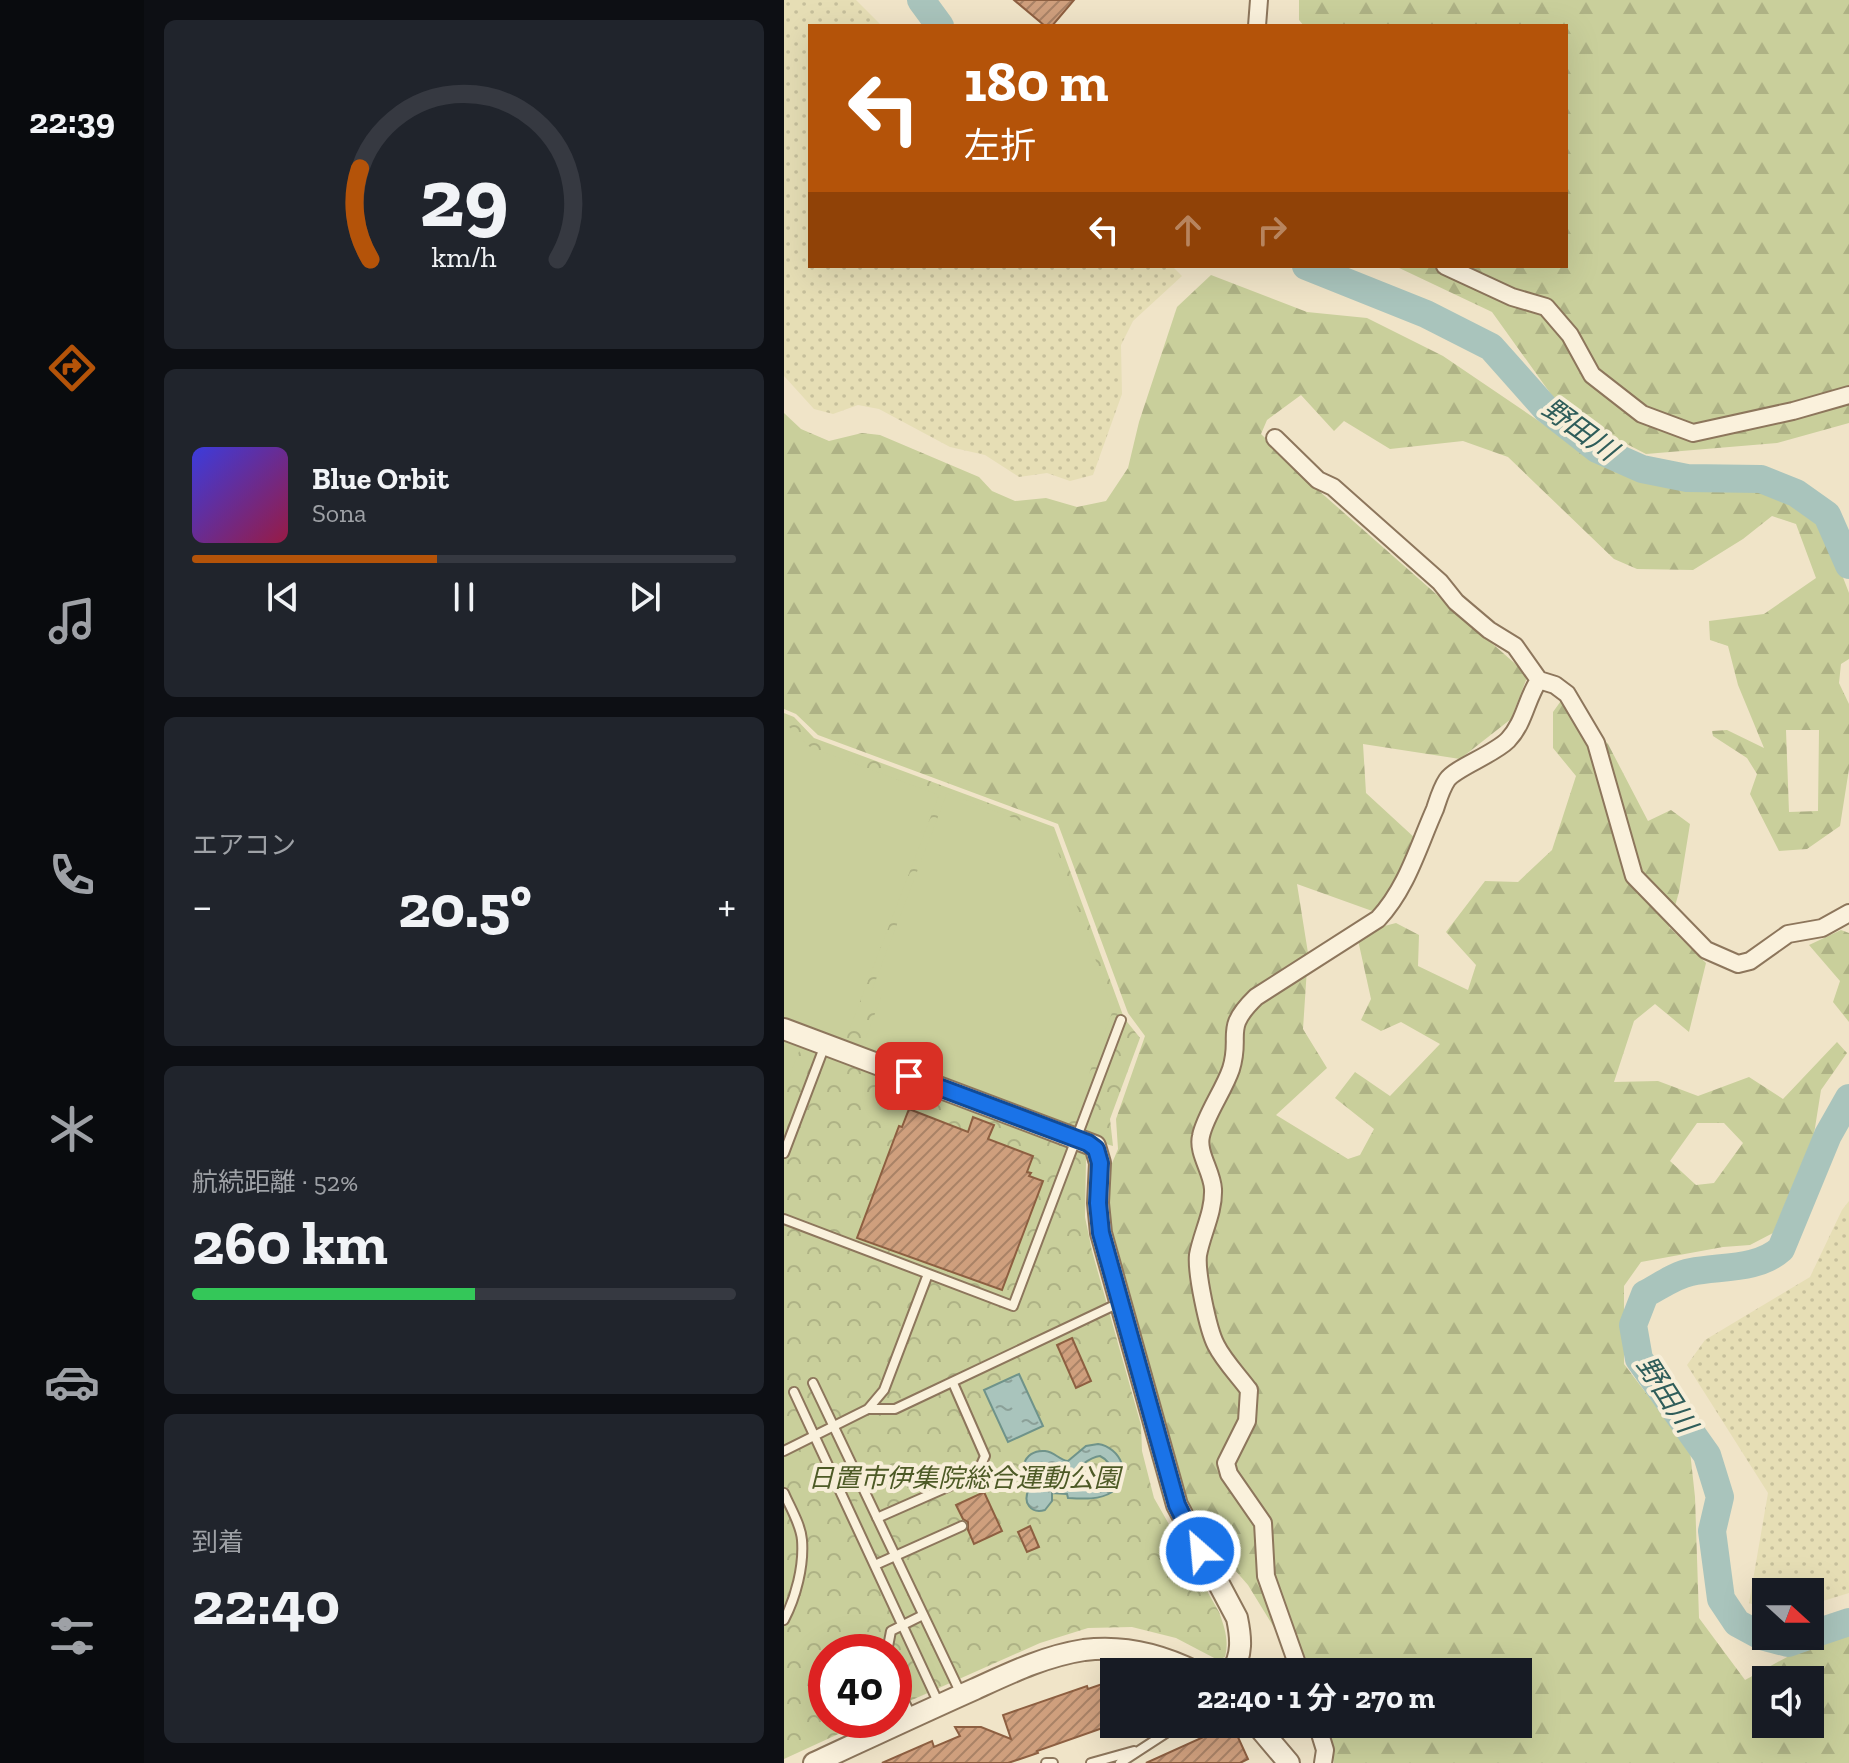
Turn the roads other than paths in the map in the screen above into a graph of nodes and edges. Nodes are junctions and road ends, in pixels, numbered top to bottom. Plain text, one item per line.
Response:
1 (1259, 0) edge
2 (1257, 24) edge
3 (1449, 268) edge
4 (1849, 395) edge
5 (1275, 438) dead end
6 (1539, 680) junction
7 (1849, 913) edge
8 (1121, 1020) dead end
9 (784, 1029) edge
10 (825, 1044) junction
11 (1076, 1138) junction
12 (784, 1153) edge
13 (784, 1219) edge
14 (928, 1274) junction
15 (1120, 1303) junction
16 (813, 1383) dead end
17 (953, 1383) junction
18 (794, 1392) dead end
19 (868, 1409) junction
20 (833, 1426) junction
21 (815, 1436) junction
22 (784, 1451) edge
23 (784, 1493) edge
24 (877, 1518) junction
25 (962, 1526) dead end
26 (895, 1556) junction
27 (875, 1565) junction
28 (923, 1615) junction
29 (784, 1620) edge
30 (903, 1625) junction
31 (890, 1634) edge
32 (1164, 1658) edge
33 (1237, 1658) edge
34 (1295, 1658) edge
35 (961, 1695) junction
36 (940, 1705) junction
37 (913, 1718) joint
38 (1160, 1738) edge
39 (1268, 1738) edge
40 (1321, 1738) edge
41 (1147, 1747) junction
42 (814, 1763) edge
43 (1046, 1763) edge
44 (1053, 1763) edge
45 (1091, 1763) edge
46 (1120, 1763) edge
47 (1289, 1763) edge
48 (1323, 1763) edge

1 - 2 street
3 - 4 street
5 - 6 street
6 - 7 street
6 - 34 street
8 - 11 lane
9 - 10 street
10 - 11 street
10 - 12 lane
11 - 14 lane
11 - 15 street
13 - 14 lane
14 - 19 lane
15 - 17 lane
15 - 33 street
16 - 20 lane
17 - 19 lane
17 - 24 lane
18 - 21 lane
19 - 20 lane
20 - 21 lane
20 - 24 lane
21 - 22 lane
21 - 27 lane
23 - 29 lane
24 - 26 lane
25 - 26 lane
26 - 27 lane
26 - 28 lane
27 - 30 lane
28 - 30 lane
28 - 35 lane
30 - 31 lane
30 - 36 lane
32 - 35 street
35 - 36 street
36 - 37 street
37 - 42 street
38 - 41 lane
39 - 47 street
40 - 48 street
41 - 45 lane
41 - 46 lane
43 - 44 lane

